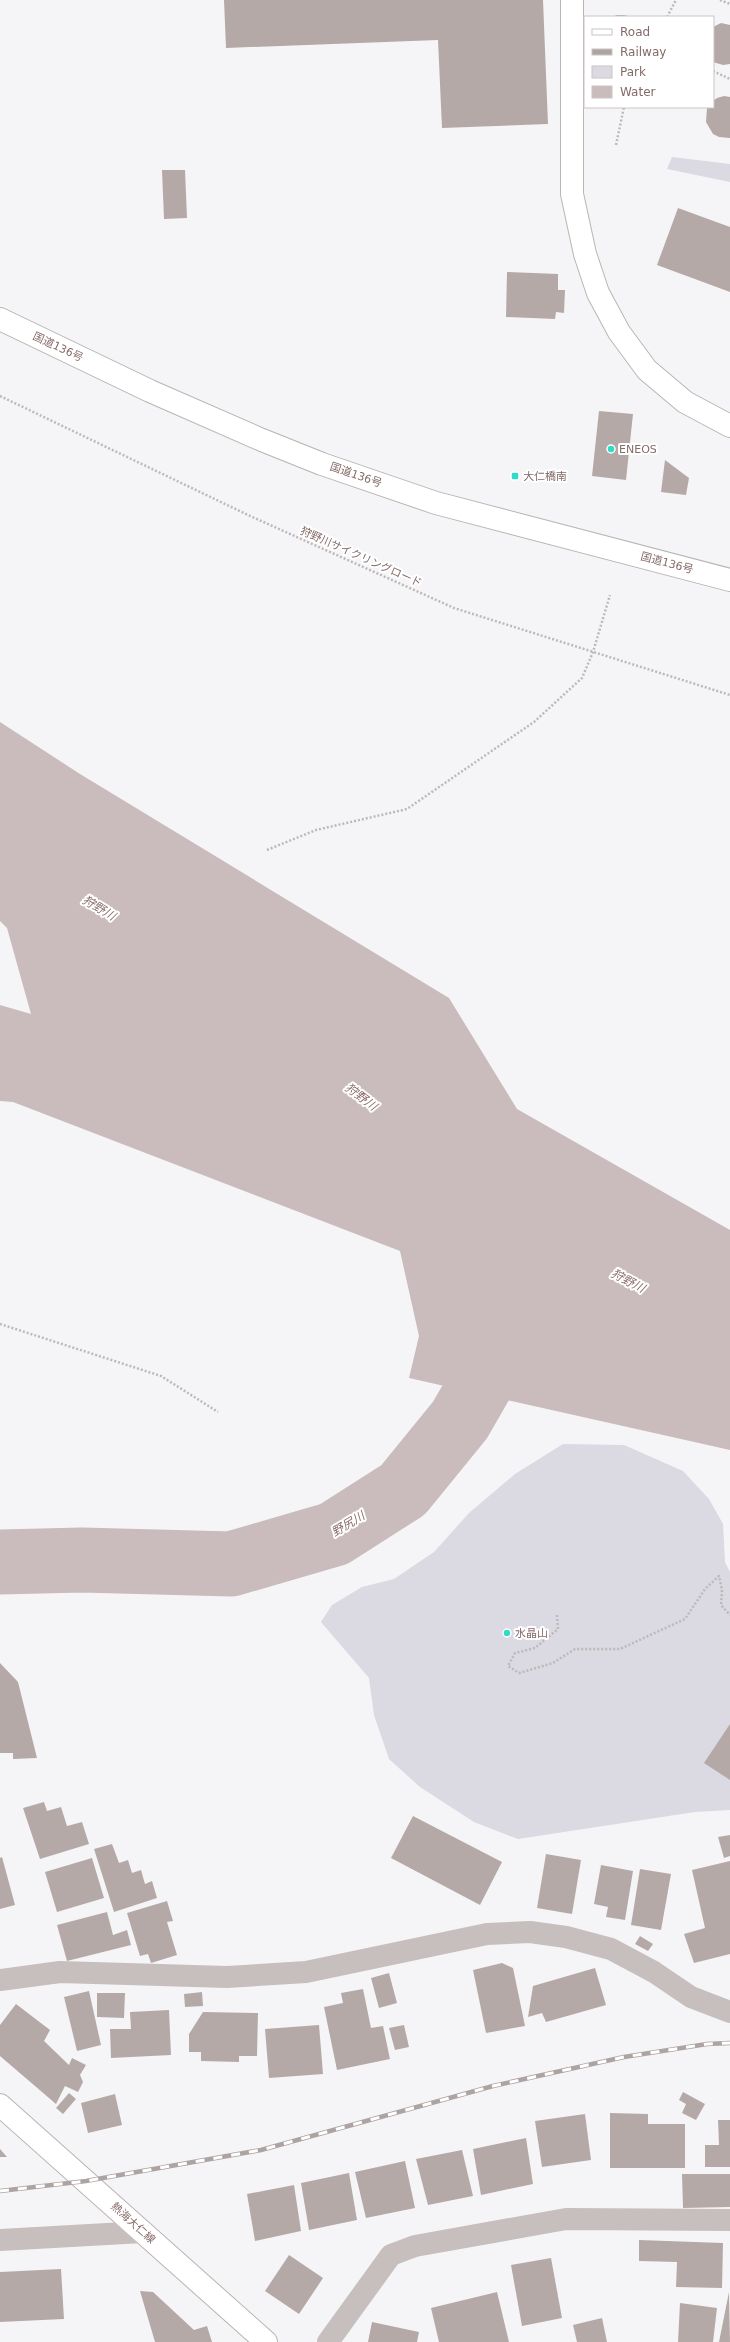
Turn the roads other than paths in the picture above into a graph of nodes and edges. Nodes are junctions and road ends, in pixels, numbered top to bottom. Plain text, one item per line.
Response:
1 (572, 0) edge
2 (0, 319) edge
3 (730, 426) edge
4 (730, 580) edge
5 (0, 1980) edge
6 (730, 2012) edge
7 (0, 2105) edge
8 (730, 2220) edge
9 (143, 2232) junction
10 (0, 2240) edge
11 (266, 2342) edge
12 (328, 2342) edge

1 - 3 main road
2 - 4 main road, 国道136号
5 - 6 street
7 - 9 main road, 熱海大仁線
8 - 12 street
9 - 10 street
9 - 11 main road, 熱海大仁線

